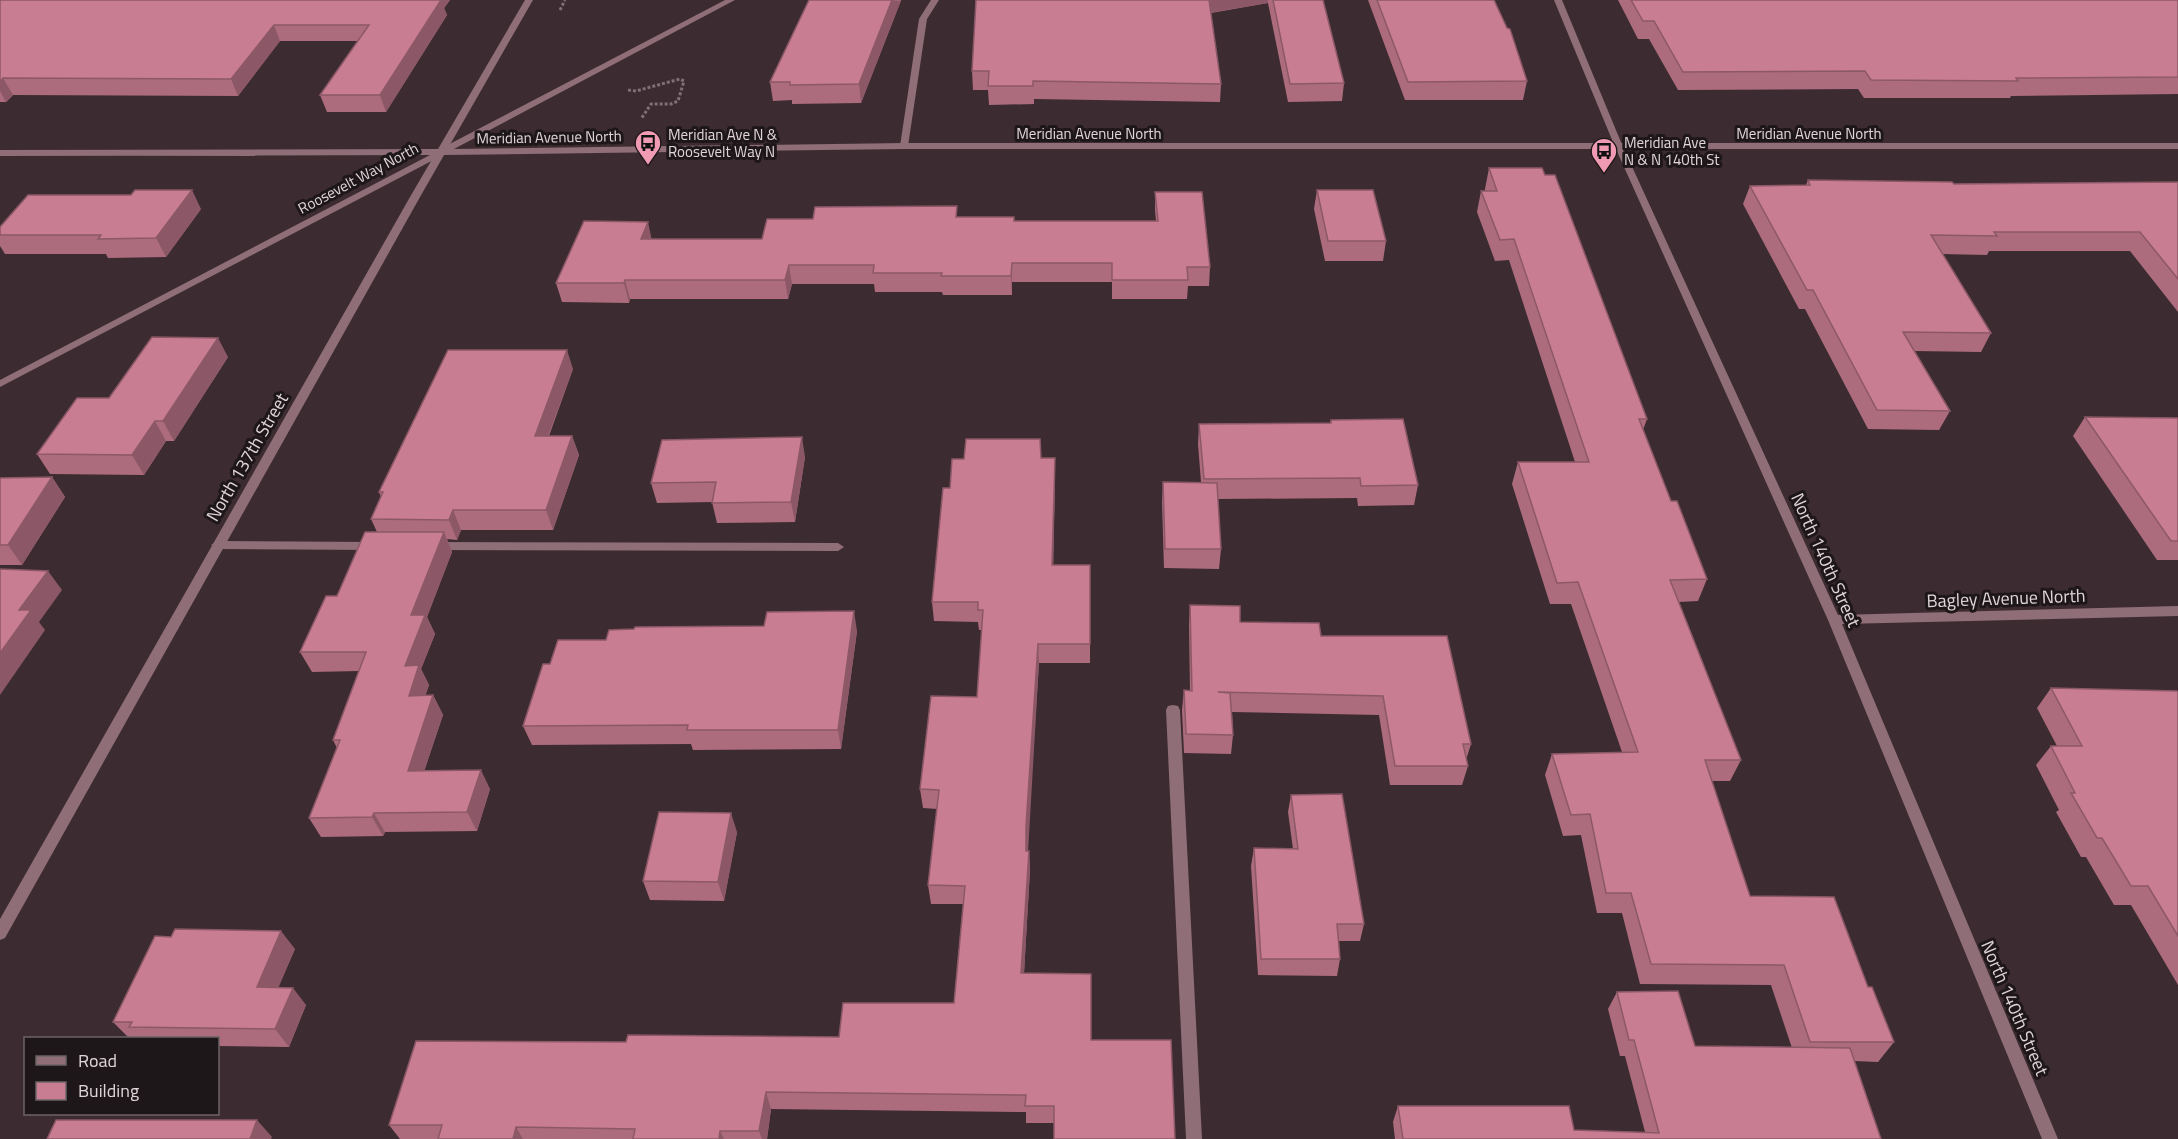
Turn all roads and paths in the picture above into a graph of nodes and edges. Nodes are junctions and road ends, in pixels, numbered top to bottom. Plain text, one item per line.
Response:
1 (529, 0) edge
2 (731, 0) edge
3 (935, 0) edge
4 (1557, 0) edge
5 (619, 86) dead end
6 (640, 120) dead end
7 (904, 146) junction
8 (2178, 146) edge
9 (1619, 147) junction
10 (440, 152) junction
11 (0, 153) edge
12 (0, 384) edge
13 (217, 545) junction
14 (384, 546) edge
15 (420, 546) edge
16 (838, 547) dead end
17 (2178, 611) edge
18 (1834, 620) junction
19 (1173, 710) dead end
20 (0, 933) edge
21 (1194, 1139) edge
22 (2050, 1139) edge

1 - 10 street, North 137th Street
2 - 10 street, Roosevelt Way North
3 - 7 street
4 - 9 street, North 140th Street
5 - 6 path
7 - 9 street, Meridian Avenue North
7 - 10 street, Meridian Avenue North
8 - 9 street, Meridian Avenue North
9 - 18 street, North 140th Street
10 - 11 street, Meridian Avenue North
10 - 12 street, Roosevelt Way North
10 - 13 street, North 137th Street
13 - 14 street
13 - 20 street, North 137th Street
15 - 16 street
17 - 18 street, Bagley Avenue North
18 - 22 street, North 140th Street
19 - 21 street

